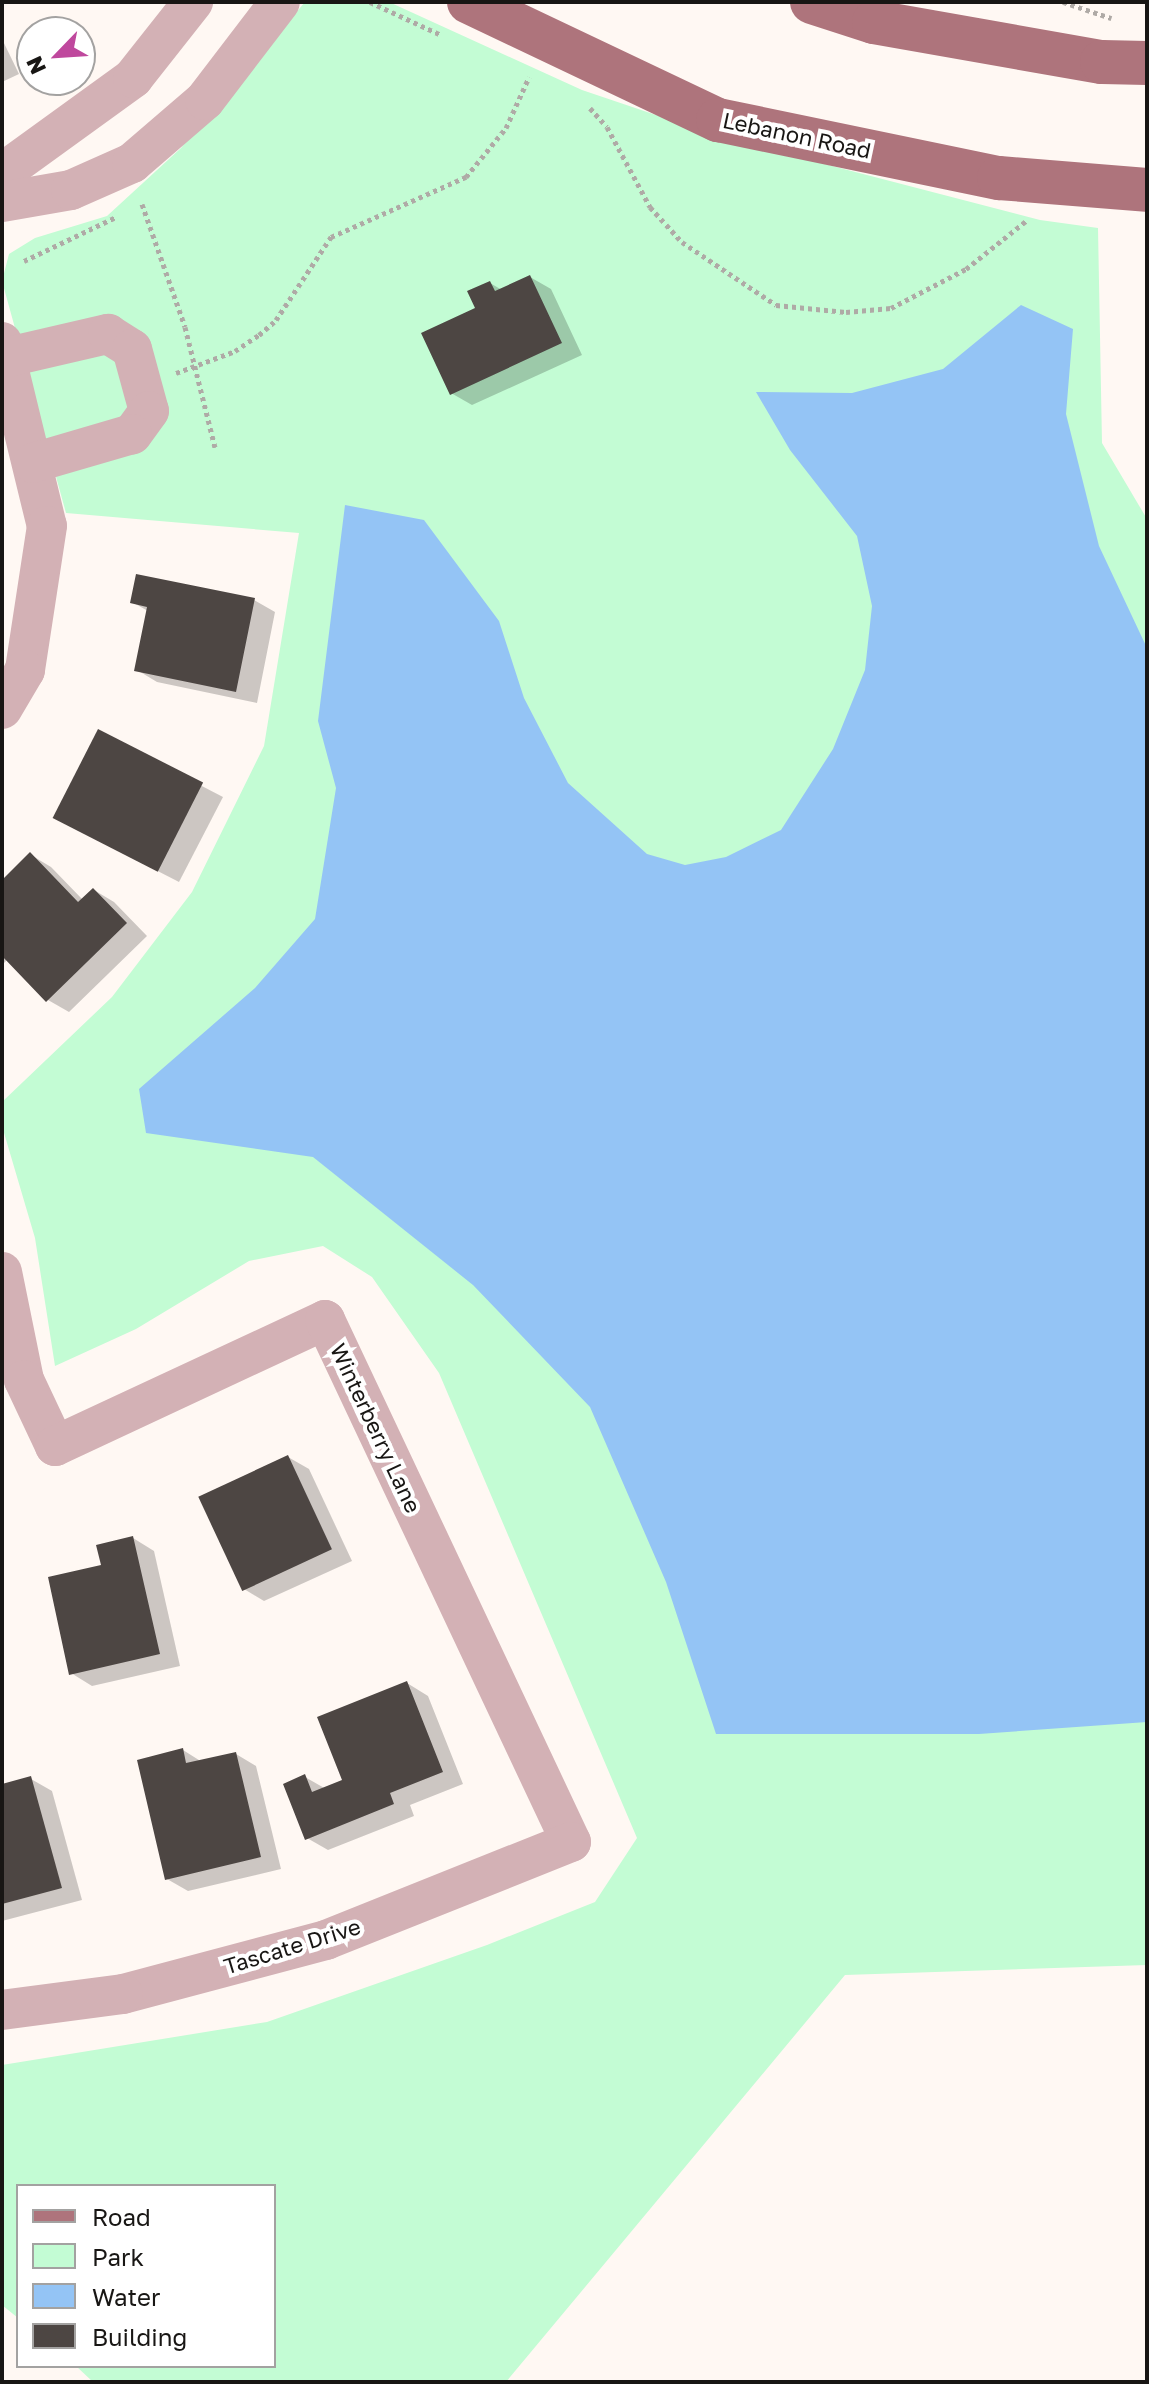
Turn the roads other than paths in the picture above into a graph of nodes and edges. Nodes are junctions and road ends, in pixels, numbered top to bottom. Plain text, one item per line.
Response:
1 (193, 2) edge
2 (280, 2) edge
3 (469, 2) edge
4 (812, 2) edge
5 (1147, 63) edge
6 (2, 173) edge
7 (1147, 190) edge
8 (2, 202) edge
9 (5, 349) edge
10 (33, 463) junction
11 (2, 709) edge
12 (2, 1272) edge
13 (571, 1842) joint
14 (2, 2010) edge

1 - 6 street
2 - 8 street
3 - 7 main road, Lebanon Road
4 - 5 main road
9 - 10 street
9 - 10 street
10 - 11 street
12 - 13 street, Winterberry Lane
13 - 14 street, Tascate Drive

